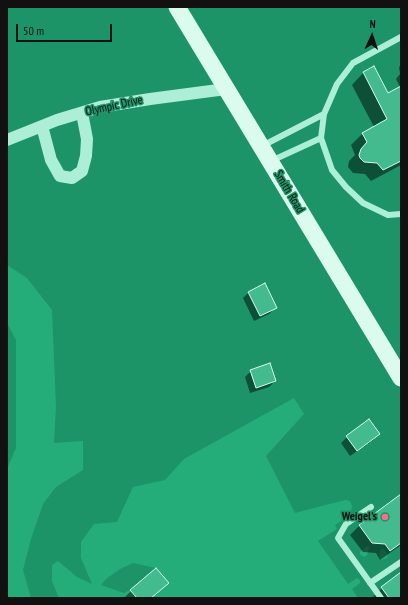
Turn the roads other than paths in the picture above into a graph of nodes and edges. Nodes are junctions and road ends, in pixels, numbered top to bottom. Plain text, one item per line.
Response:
1 (177, 7) edge
2 (401, 37) edge
3 (226, 89) junction
4 (82, 113) junction
5 (324, 114) junction
6 (42, 126) junction
7 (321, 138) junction
8 (7, 140) edge
9 (261, 147) junction
10 (270, 161) junction
11 (401, 214) edge
12 (400, 376) edge
13 (371, 507) dead end
14 (401, 562) edge
15 (370, 583) junction
16 (381, 598) edge

1 - 3 street, Smith Road
2 - 5 lane
3 - 4 street, Olympic Drive
3 - 9 street, Smith Road
4 - 6 street, Olympic Drive
4 - 6 street
5 - 7 lane
5 - 9 lane
6 - 8 street, Olympic Drive
7 - 10 lane
7 - 11 lane
9 - 10 street, Smith Road
10 - 12 street, Smith Road
13 - 15 lane
14 - 15 lane
15 - 16 lane

